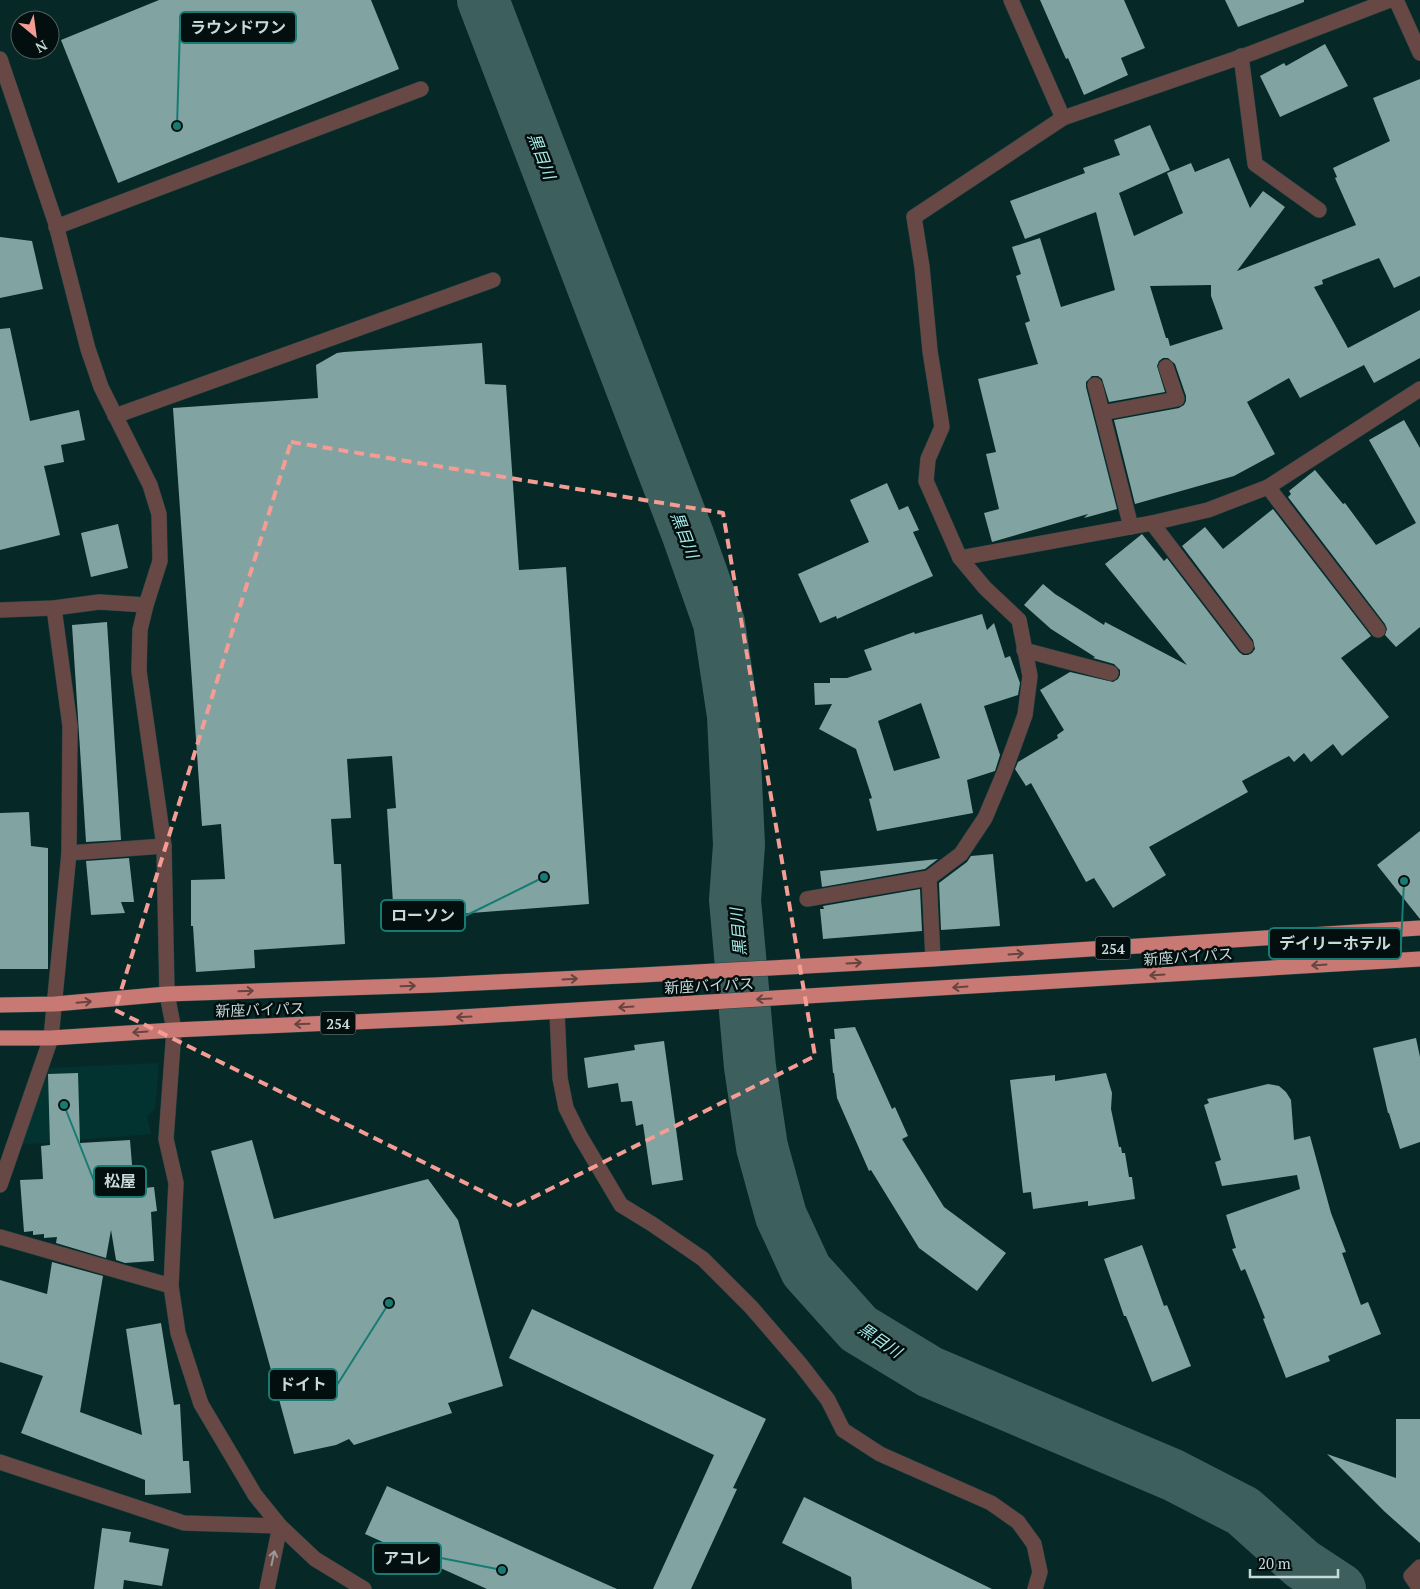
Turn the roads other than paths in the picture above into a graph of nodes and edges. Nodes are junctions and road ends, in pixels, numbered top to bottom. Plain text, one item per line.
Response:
1 (1011, 0) edge
2 (1390, 0) edge
3 (1396, 0) edge
4 (1420, 53) edge
5 (1241, 56) junction
6 (0, 59) edge
7 (421, 88) dead end
8 (1063, 118) junction
9 (1319, 210) dead end
10 (56, 227) junction
11 (493, 280) dead end
12 (1166, 368) dead end
13 (1095, 384) dead end
14 (1420, 388) edge
15 (1102, 413) junction
16 (115, 416) junction
17 (1268, 487) junction
18 (1152, 523) junction
19 (1131, 526) junction
20 (960, 558) junction
21 (146, 605) junction
22 (54, 608) junction
23 (0, 610) edge
24 (1378, 630) dead end
25 (1246, 646) dead end
26 (1024, 650) junction
27 (1111, 673) dead end
28 (164, 846) junction
29 (69, 853) junction
30 (929, 878) junction
31 (807, 899) dead end
32 (1420, 928) edge
33 (932, 959) junction
34 (1420, 959) edge
35 (167, 994) junction
36 (55, 1004) junction
37 (0, 1005) edge
38 (557, 1012) junction
39 (174, 1030) junction
40 (0, 1038) edge
41 (51, 1038) junction
42 (0, 1185) edge
43 (0, 1237) edge
44 (171, 1286) junction
45 (0, 1462) edge
46 (280, 1526) junction
47 (1420, 1568) edge
48 (267, 1589) edge
49 (364, 1589) edge
50 (1035, 1589) edge
51 (1420, 1589) edge

1 - 8 street
2 - 5 street
3 - 4 street
5 - 8 street
5 - 9 street
6 - 10 street
7 - 10 street
8 - 20 street
10 - 16 street
11 - 16 street
12 - 15 street
13 - 15 street
14 - 17 street
15 - 19 street
16 - 21 street
17 - 18 street
17 - 24 street
18 - 19 street
18 - 25 street
19 - 20 street
20 - 26 street
21 - 22 street
21 - 28 street
22 - 23 street
22 - 29 street
26 - 27 street
26 - 30 street
28 - 29 street
28 - 35 street
29 - 36 street
30 - 31 street
30 - 33 street
33 -> 32 highway, 新座バイパス / 254
35 -> 33 highway, 新座バイパス / 254
34 -> 38 highway, 新座バイパス / 254
36 -> 35 highway, 新座バイパス / 254
35 - 39 street
36 - 37 highway, 新座バイパス / 254
36 - 41 street
38 -> 39 highway, 新座バイパス / 254
38 - 50 street
39 -> 41 highway, 新座バイパス / 254
39 - 44 street
40 - 41 highway, 新座バイパス / 254
41 - 42 street
43 - 44 street
44 - 46 street
45 - 46 street
48 -> 46 street
46 - 49 street
47 - 51 street

